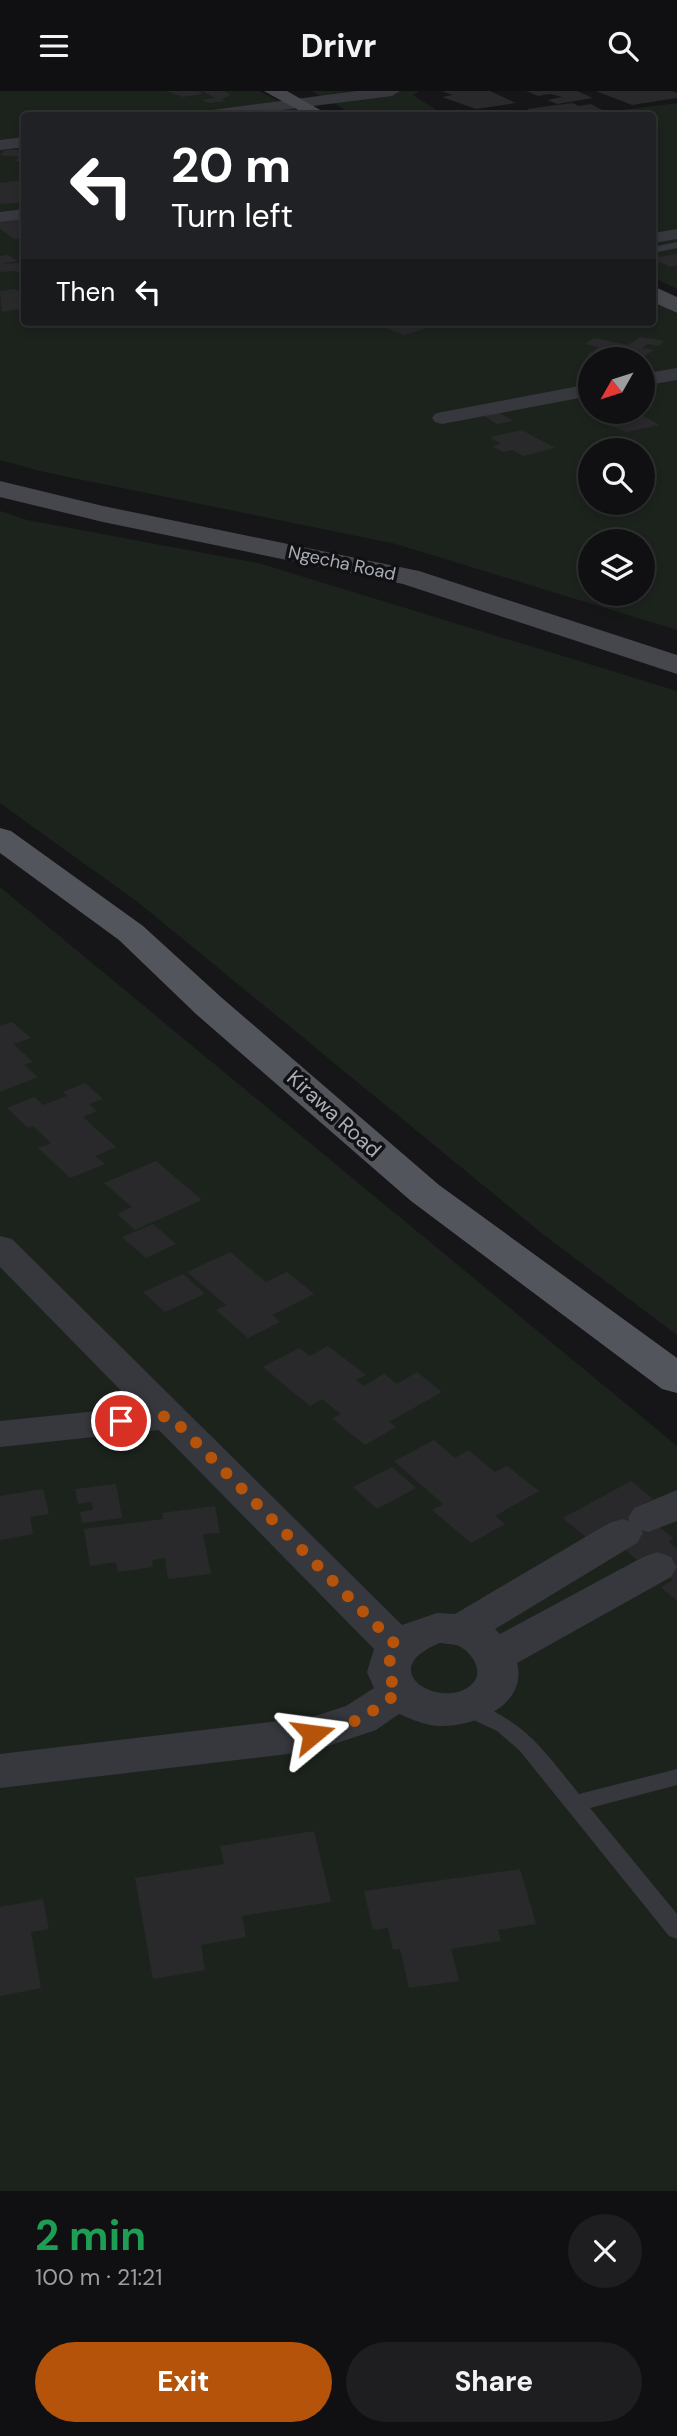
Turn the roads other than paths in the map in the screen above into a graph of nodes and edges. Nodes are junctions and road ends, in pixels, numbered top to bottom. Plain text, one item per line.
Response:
1 (273, 91) edge
2 (392, 91) edge
3 (299, 105) junction
4 (238, 112) edge
5 (314, 112) edge
6 (21, 142) edge
7 (0, 145) edge
8 (21, 214) edge
9 (0, 217) edge
10 (677, 234) edge
11 (656, 238) edge
12 (677, 245) edge
13 (656, 249) edge
14 (677, 374) edge
15 (655, 378) edge
16 (578, 392) edge
17 (442, 418) dead end
18 (0, 489) edge
19 (677, 665) edge
20 (0, 838) edge
21 (0, 1247) edge
22 (677, 1380) edge
23 (170, 1416) junction
24 (0, 1434) edge
25 (649, 1518) edge
26 (657, 1567) dead end
27 (461, 1630) junction
28 (397, 1646) junction
29 (496, 1655) junction
30 (398, 1693) junction
31 (466, 1708) junction
32 (0, 1771) edge
33 (677, 1777) edge
34 (576, 1803) junction
35 (677, 1930) edge

1 - 3 main road
2 - 3 street
3 - 4 street
3 - 5 main road
6 - 7 street
8 - 9 street
10 - 11 street
12 - 13 lane
14 - 15 street
16 - 17 street
18 - 19 main road, Ngecha Road
20 - 22 main road, Kirawa Road
21 - 23 street
23 - 24 street
23 - 28 street
25 - 27 street
26 - 29 street
27 - 28 street
27 - 29 street
28 - 30 street
29 - 31 street
30 - 31 street
30 - 32 street
31 - 34 lane
33 - 34 lane
34 - 35 lane

